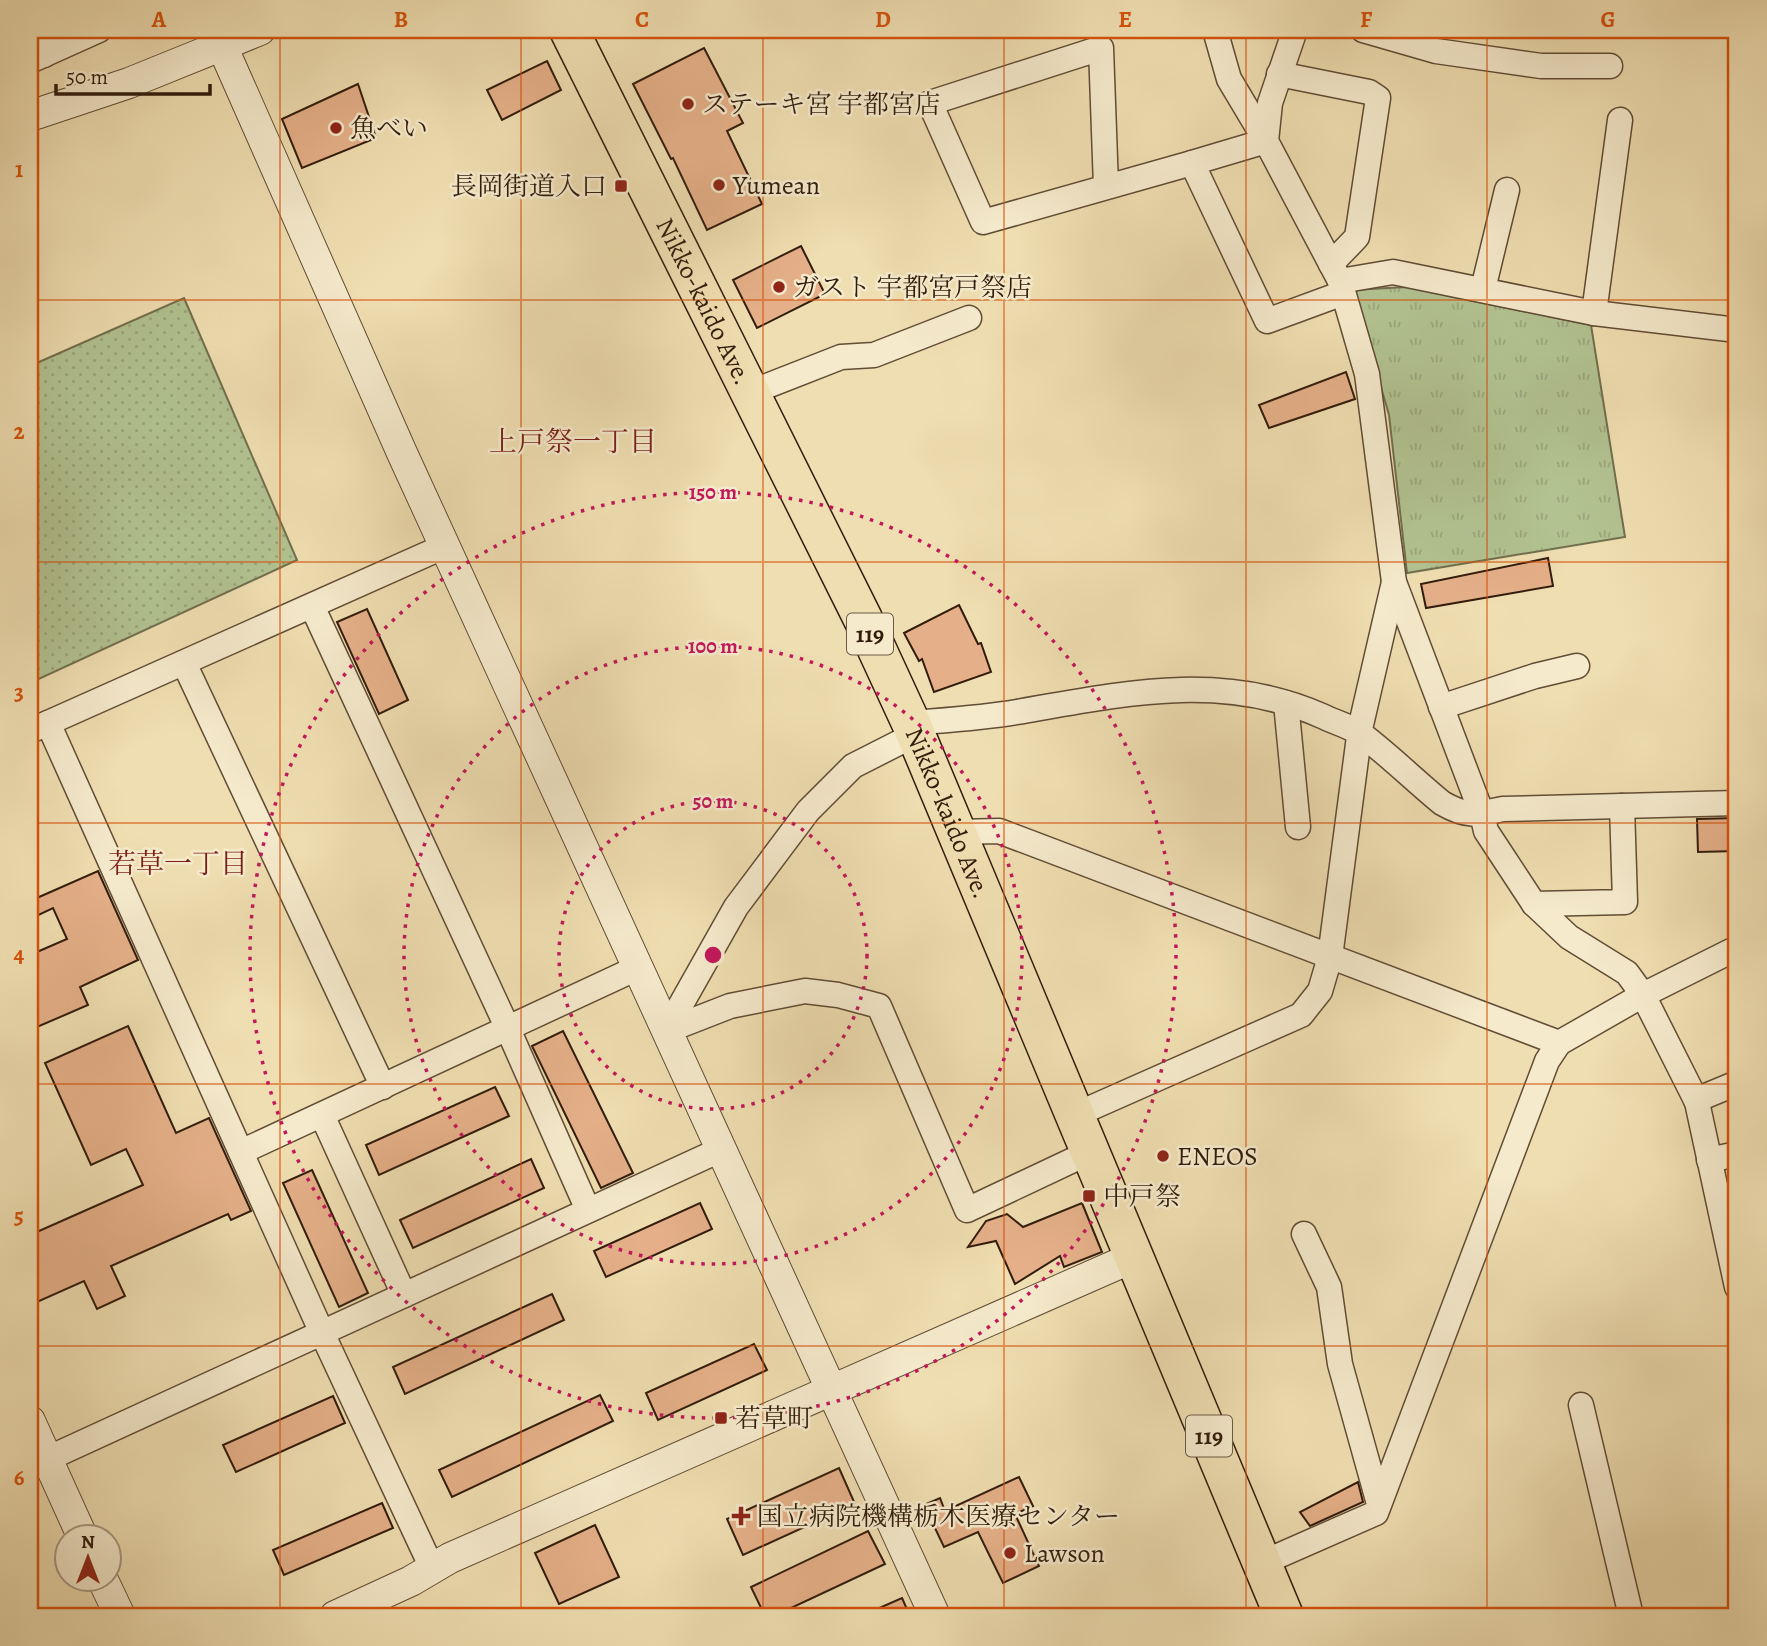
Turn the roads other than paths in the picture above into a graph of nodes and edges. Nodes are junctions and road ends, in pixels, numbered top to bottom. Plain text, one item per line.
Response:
1 (34, 30) edge
2 (99, 30) edge
3 (260, 30) edge
4 (569, 30) edge
5 (1215, 30) edge
6 (1295, 30) edge
7 (1363, 30) edge
8 (219, 38) edge
9 (37, 58) edge
10 (1610, 66) dead end
11 (1279, 74) junction
12 (30, 116) edge
13 (1620, 120) dead end
14 (1266, 141) junction
15 (1192, 163) junction
16 (1106, 187) junction
17 (1507, 190) dead end
18 (1338, 279) junction
19 (1483, 289) junction
20 (1594, 313) junction
21 (969, 318) dead end
22 (1737, 330) edge
23 (749, 393) junction
24 (445, 546) junction
25 (1394, 582) junction
26 (312, 606) junction
27 (184, 663) junction
28 (1577, 666) dead end
29 (1286, 703) junction
30 (1441, 707) junction
31 (39, 727) edge
32 (913, 728) junction
33 (1359, 733) junction
34 (1737, 803) edge
35 (1622, 806) junction
36 (1482, 814) junction
37 (1298, 827) dead end
38 (956, 832) junction
39 (1534, 904) junction
40 (1734, 951) edge
41 (1330, 957) junction
42 (637, 968) junction
43 (1643, 995) junction
44 (508, 1029) junction
45 (666, 1031) junction
46 (1559, 1043) junction
47 (1737, 1083) edge
48 (383, 1087) junction
49 (1696, 1100) junction
50 (322, 1115) junction
51 (1075, 1115) junction
52 (720, 1150) junction
53 (241, 1152) junction
54 (1090, 1152) junction
55 (1737, 1154) edge
56 (1709, 1160) junction
57 (588, 1210) junction
58 (1729, 1211) edge
59 (1304, 1234) dead end
60 (1133, 1256) junction
61 (1737, 1287) edge
62 (404, 1295) junction
63 (322, 1333) junction
64 (831, 1389) junction
65 (1581, 1405) dead end
66 (30, 1421) edge
67 (47, 1459) junction
68 (1379, 1504) junction
69 (77, 1524) edge
70 (1262, 1563) junction
71 (432, 1568) junction
72 (110, 1594) edge
73 (120, 1616) edge
74 (335, 1616) edge
75 (935, 1616) edge
76 (1284, 1616) edge
77 (1631, 1616) edge

1 - 9 street
2 - 9 street
3 - 8 street
4 - 23 highway, Nikko-kaido Ave. / 119
5 - 14 street
6 - 11 street
7 - 10 street
8 - 12 street
8 - 24 street
11 - 14 street
11 - 18 street
13 - 20 street
14 - 15 street
14 - 18 street
15 - 16 street
15 - 18 street
16 - 16 street
17 - 19 street
18 - 19 street
18 - 25 street
19 - 20 street
20 - 22 street
21 - 23 street
23 - 32 highway, Nikko-kaido Ave. / 119
24 - 26 street
24 - 42 street
25 - 30 street
25 - 33 street
26 - 27 street
26 - 44 street
27 - 31 street
27 - 48 street
28 - 30 street
29 - 32 street
29 - 33 street
29 - 37 street
30 - 36 street
31 - 53 street
32 - 38 highway, Nikko-kaido Ave. / 119
32 - 45 street
33 - 36 street
33 - 41 street
34 - 35 street
35 - 36 street
35 - 39 street
36 - 39 street
38 - 41 street
38 - 51 highway, Nikko-kaido Ave. / 119
39 - 43 street
40 - 43 street
41 - 46 street
41 - 51 street
42 - 44 street
42 - 45 street
43 - 46 street
43 - 49 street
44 - 48 street
44 - 57 street
45 - 52 street
45 - 54 street
46 - 68 street
47 - 49 street
48 - 50 street
49 - 56 street
50 - 53 street
50 - 62 street
51 - 54 highway, Nikko-kaido Ave. / 119
52 - 57 street
52 - 64 street
53 - 63 street
54 - 60 highway, Nikko-kaido Ave. / 119
55 - 56 street
56 - 58 street
57 - 62 street
58 - 61 street
59 - 68 street
60 - 64 street
60 - 70 highway, Nikko-kaido Ave. / 119
62 - 63 street
63 - 67 street
63 - 71 street
64 - 71 street
64 - 75 street
65 - 77 street
66 - 67 street
67 - 69 street
68 - 70 street
70 - 76 highway, Nikko-kaido Ave. / 119
71 - 74 street
72 - 73 street

